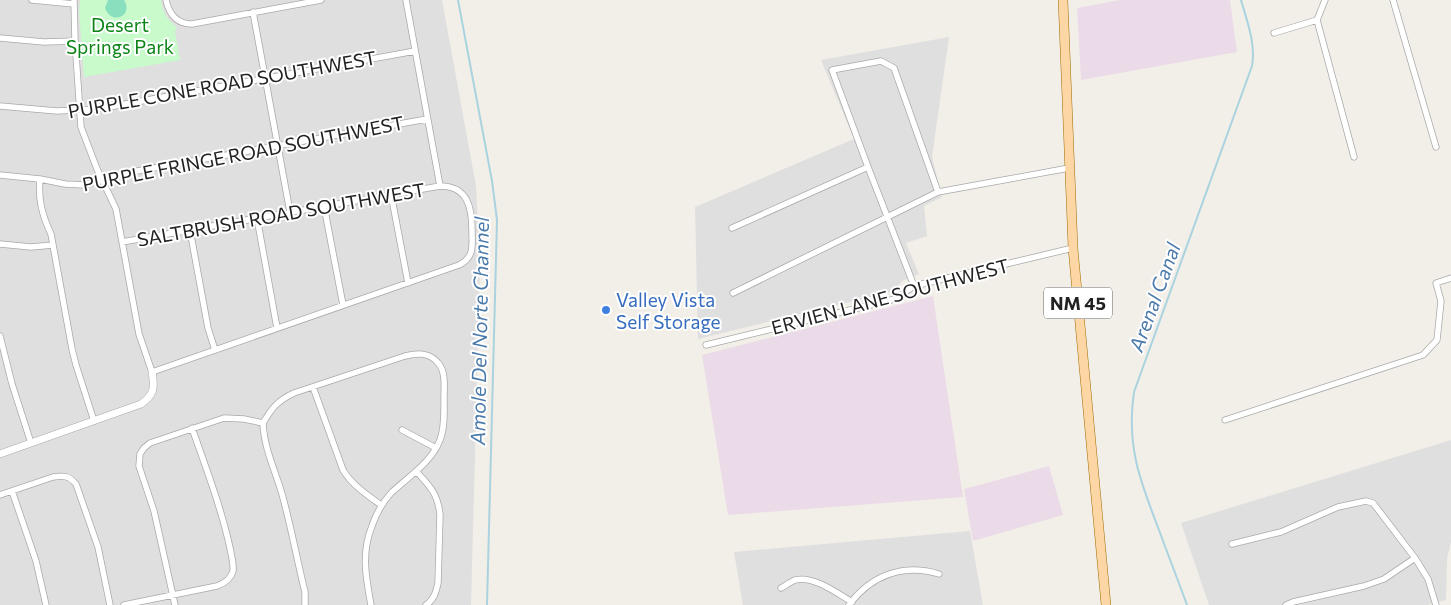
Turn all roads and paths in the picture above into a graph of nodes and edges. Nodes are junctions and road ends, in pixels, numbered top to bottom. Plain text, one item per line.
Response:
1 (32, 0) edge
2 (166, 0) edge
3 (321, 0) edge
4 (406, 0) edge
5 (1063, 0) edge
6 (1324, 0) edge
7 (1393, 0) edge
8 (74, 2) edge
9 (254, 12) junction
10 (1317, 20) junction
11 (1274, 34) dead end
12 (0, 38) edge
13 (75, 41) junction
14 (415, 51) junction
15 (266, 78) junction
16 (0, 106) edge
17 (80, 110) junction
18 (427, 119) junction
19 (278, 145) junction
20 (1436, 146) dead end
21 (1354, 158) dead end
22 (868, 167) junction
23 (1069, 168) junction
24 (0, 175) edge
25 (40, 179) junction
26 (103, 180) junction
27 (440, 186) junction
28 (938, 192) junction
29 (391, 194) junction
30 (324, 206) junction
31 (290, 212) junction
32 (888, 217) junction
33 (257, 218) junction
34 (732, 228) dead end
35 (190, 230) junction
36 (122, 242) junction
37 (0, 244) edge
38 (53, 245) junction
39 (1073, 248) junction
40 (1451, 278) edge
41 (408, 283) junction
42 (914, 286) junction
43 (734, 293) dead end
44 (343, 306) junction
45 (277, 328) junction
46 (0, 336) edge
47 (706, 345) dead end
48 (215, 350) junction
49 (152, 372) junction
50 (313, 387) junction
51 (1225, 420) dead end
52 (94, 421) junction
53 (263, 424) junction
54 (192, 428) junction
55 (402, 430) dead end
56 (31, 443) junction
57 (436, 448) junction
58 (0, 454) edge
59 (416, 471) junction
60 (12, 491) junction
61 (0, 495) edge
62 (381, 505) junction
63 (1232, 544) dead end
64 (1415, 558) junction
65 (940, 574) dead end
66 (781, 588) dead end
67 (173, 595) junction
68 (851, 603) edge
69 (428, 604) edge
70 (46, 605) edge
71 (110, 605) edge
72 (124, 605) edge
73 (176, 605) edge
74 (305, 605) edge
75 (371, 605) edge
76 (1106, 605) edge
77 (1286, 605) edge
78 (1436, 605) edge

1 - 8 street
2 - 9 street
3 - 9 street
4 - 14 street
5 - 23 main road, NM 45
6 - 10 street
7 - 20 street
8 - 13 street
9 - 15 street
10 - 11 street
10 - 21 street
12 - 13 street
13 - 17 street
14 - 15 street, PURPLE CONE ROAD SOUTHWEST
14 - 18 street
15 - 17 street, PURPLE CONE ROAD SOUTHWEST
15 - 19 street
16 - 17 street, PURPLE CONE ROAD SOUTHWEST
17 - 26 street
18 - 19 street, PURPLE FRINGE ROAD SOUTHWEST
18 - 27 street
19 - 26 street, PURPLE FRINGE ROAD SOUTHWEST
19 - 31 street
22 - 28 street
22 - 32 street
22 - 34 street
23 - 28 street
23 - 39 main road, NM 45
24 - 25 street, PURPLE FRINGE ROAD SOUTHWEST
25 - 26 street, PURPLE FRINGE ROAD SOUTHWEST
25 - 38 street
26 - 36 street
27 - 29 street, SALTBRUSH ROAD SOUTHWEST
27 - 41 street
28 - 32 street
29 - 30 street, SALTBRUSH ROAD SOUTHWEST
29 - 41 street
30 - 31 street, SALTBRUSH ROAD SOUTHWEST
30 - 44 street
31 - 33 street, SALTBRUSH ROAD SOUTHWEST
32 - 42 street
32 - 43 street
33 - 35 street, SALTBRUSH ROAD SOUTHWEST
33 - 45 street
35 - 36 street, SALTBRUSH ROAD SOUTHWEST
35 - 48 street
36 - 49 street
37 - 38 street
38 - 52 street
39 - 42 street, ERVIEN LANE SOUTHWEST
39 - 76 main road, NM 45
40 - 51 street
41 - 44 street
42 - 47 street, ERVIEN LANE SOUTHWEST
44 - 45 street
45 - 48 street
46 - 56 street
48 - 49 street
49 - 52 street
50 - 53 street
50 - 57 street
50 - 62 street
52 - 56 street
53 - 54 street
53 - 74 street
54 - 67 street
54 - 67 street
55 - 57 street
56 - 58 street
57 - 59 street
59 - 62 street
59 - 69 street
60 - 61 street
60 - 70 street
60 - 71 street
62 - 75 street
63 - 64 street
64 - 77 street
64 - 78 street
65 - 68 street
66 - 68 street
67 - 72 street
67 - 73 street

